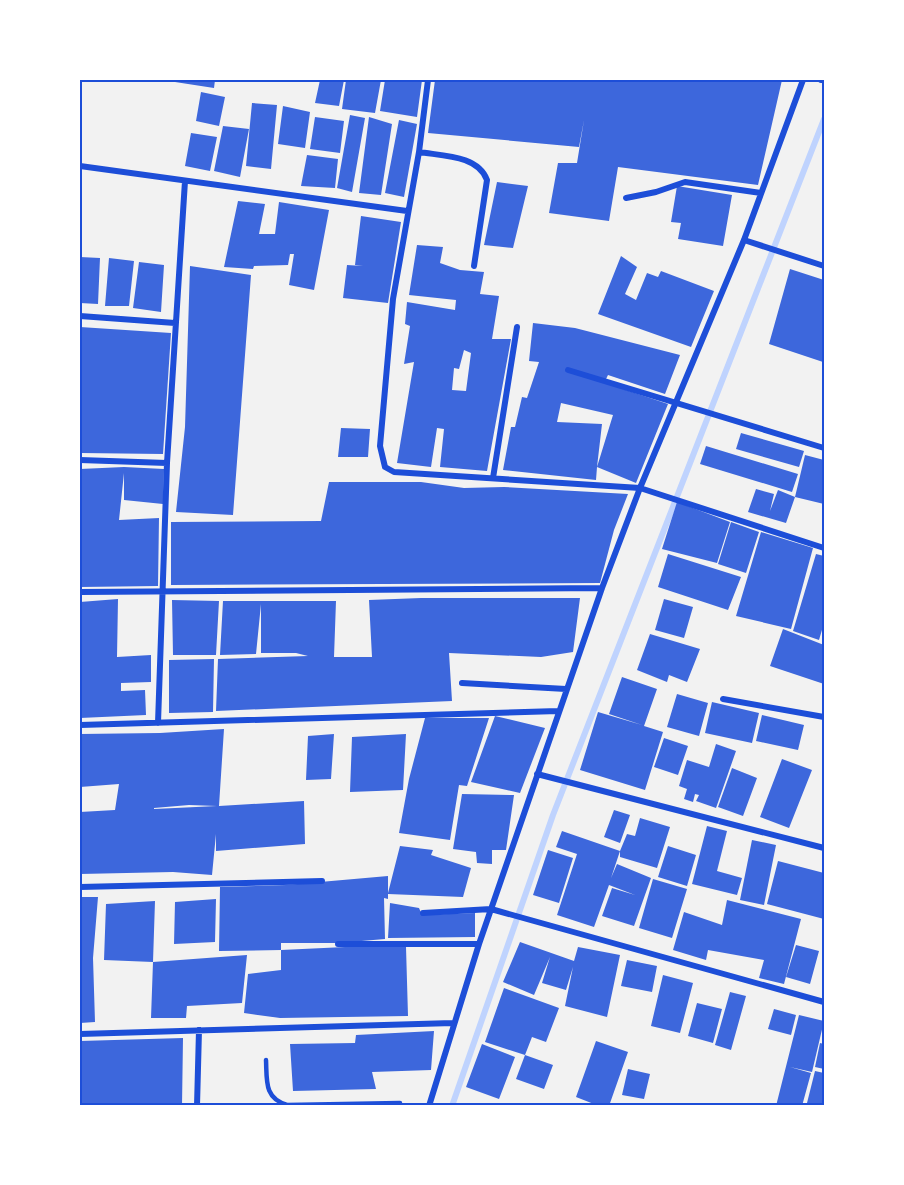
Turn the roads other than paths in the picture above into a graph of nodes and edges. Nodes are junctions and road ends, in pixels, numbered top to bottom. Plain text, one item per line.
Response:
1 (428, 80) edge
2 (803, 80) edge
3 (419, 152) junction
4 (80, 166) edge
5 (185, 181) junction
6 (761, 193) junction
7 (627, 198) dead end
8 (408, 211) junction
9 (744, 240) junction
10 (474, 266) dead end
11 (825, 266) edge
12 (80, 316) edge
13 (175, 323) junction
14 (517, 327) dead end
15 (568, 370) dead end
16 (678, 402) junction
17 (825, 448) edge
18 (80, 460) edge
19 (167, 464) junction
20 (493, 478) junction
21 (640, 488) junction
22 (825, 548) edge
23 (602, 588) junction
24 (80, 592) edge
25 (165, 593) junction
26 (462, 683) dead end
27 (566, 689) junction
28 (723, 699) dead end
29 (558, 711) junction
30 (825, 717) edge
31 (158, 723) junction
32 (80, 725) edge
33 (537, 774) junction
34 (825, 848) edge
35 (321, 881) dead end
36 (80, 886) edge
37 (491, 909) junction
38 (423, 913) dead end
39 (338, 944) dead end
40 (479, 944) junction
41 (825, 1002) edge
42 (453, 1023) junction
43 (199, 1030) junction
44 (80, 1034) edge
45 (266, 1060) dead end
46 (399, 1103) dead end
47 (304, 1105) edge
48 (197, 1106) edge
49 (429, 1106) edge

1 - 3 street
2 - 6 street
3 - 8 street
3 - 10 street
4 - 5 street
5 - 8 street
5 - 13 street
6 - 7 street
6 - 9 street
8 - 20 street
9 - 11 street
9 - 16 street
12 - 13 street
13 - 19 street
14 - 20 street
15 - 16 street
16 - 17 street
16 - 21 street
18 - 19 street
19 - 25 street
20 - 21 street
21 - 22 street
21 - 23 street
23 - 25 street
23 - 27 street
24 - 25 street
25 - 31 street
26 - 27 street
27 - 29 street
28 - 30 street
29 - 31 street
29 - 33 street
31 - 32 street
33 - 34 street
33 - 37 street
35 - 36 street
37 - 38 street
37 - 40 street
37 - 41 street
39 - 40 street
40 - 42 street
42 - 43 street
42 - 49 street
43 - 44 street
43 - 48 street
45 - 47 lane
46 - 47 lane

